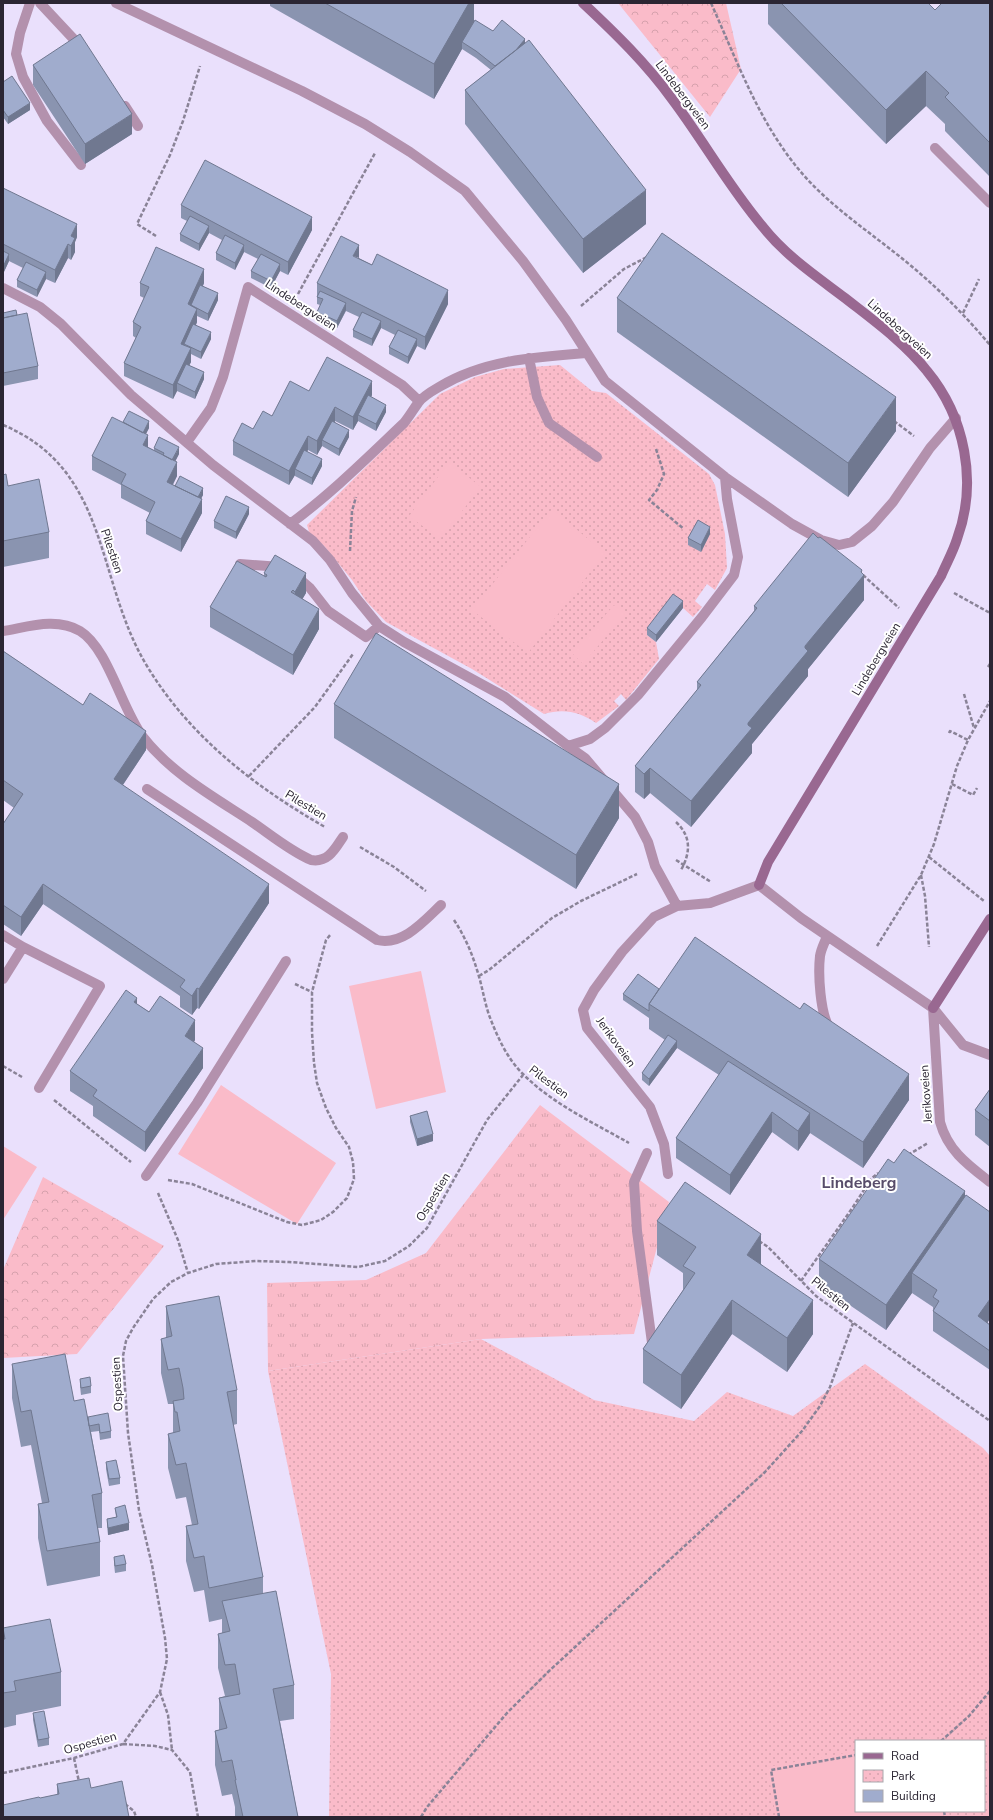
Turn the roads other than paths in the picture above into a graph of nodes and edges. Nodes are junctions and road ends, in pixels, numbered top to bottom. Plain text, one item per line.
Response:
1 (30, 3) edge
2 (40, 3) edge
3 (116, 3) edge
4 (582, 3) edge
5 (88, 55) edge
6 (120, 100) edge
7 (138, 126) dead end
8 (935, 148) dead end
9 (81, 165) dead end
10 (990, 204) edge
11 (3, 288) edge
12 (586, 352) junction
13 (529, 358) junction
14 (419, 401) junction
15 (956, 418) junction
16 (187, 442) junction
17 (597, 457) dead end
18 (725, 477) junction
19 (290, 524) junction
20 (240, 564) edge
21 (379, 626) junction
22 (3, 631) edge
23 (568, 746) junction
24 (147, 789) dead end
25 (343, 837) road end
26 (759, 885) junction
27 (441, 905) road end
28 (677, 906) junction
29 (990, 919) edge
30 (3, 935) edge
31 (827, 936) junction
32 (23, 947) junction
33 (286, 961) dead end
34 (3, 979) edge
35 (933, 1008) junction
36 (839, 1038) edge
37 (990, 1055) edge
38 (39, 1088) road end
39 (647, 1153) road end
40 (668, 1174) dead end
41 (146, 1176) road end
42 (990, 1182) edge
43 (650, 1359) edge

1 - 9 lane
2 - 5 lane
3 - 12 lane
4 - 15 street, Lindebergveien
6 - 7 lane
8 - 10 lane
11 - 16 lane
12 - 13 lane
12 - 18 lane
13 - 14 lane
13 - 17 lane
14 - 16 lane, Lindebergveien
14 - 19 lane
15 - 18 lane
15 - 26 street, Lindebergveien
16 - 19 lane
18 - 23 lane
19 - 21 lane
20 - 21 lane
21 - 23 lane
22 - 25 lane
23 - 28 lane
24 - 27 lane
26 - 28 lane, Jerikoveien
26 - 31 lane
28 - 40 lane, Jerikoveien
29 - 35 street
30 - 32 lane
31 - 35 lane
31 - 36 lane
32 - 34 lane
32 - 38 lane
33 - 41 lane
35 - 37 lane
35 - 42 lane, Jerikoveien
39 - 43 lane

